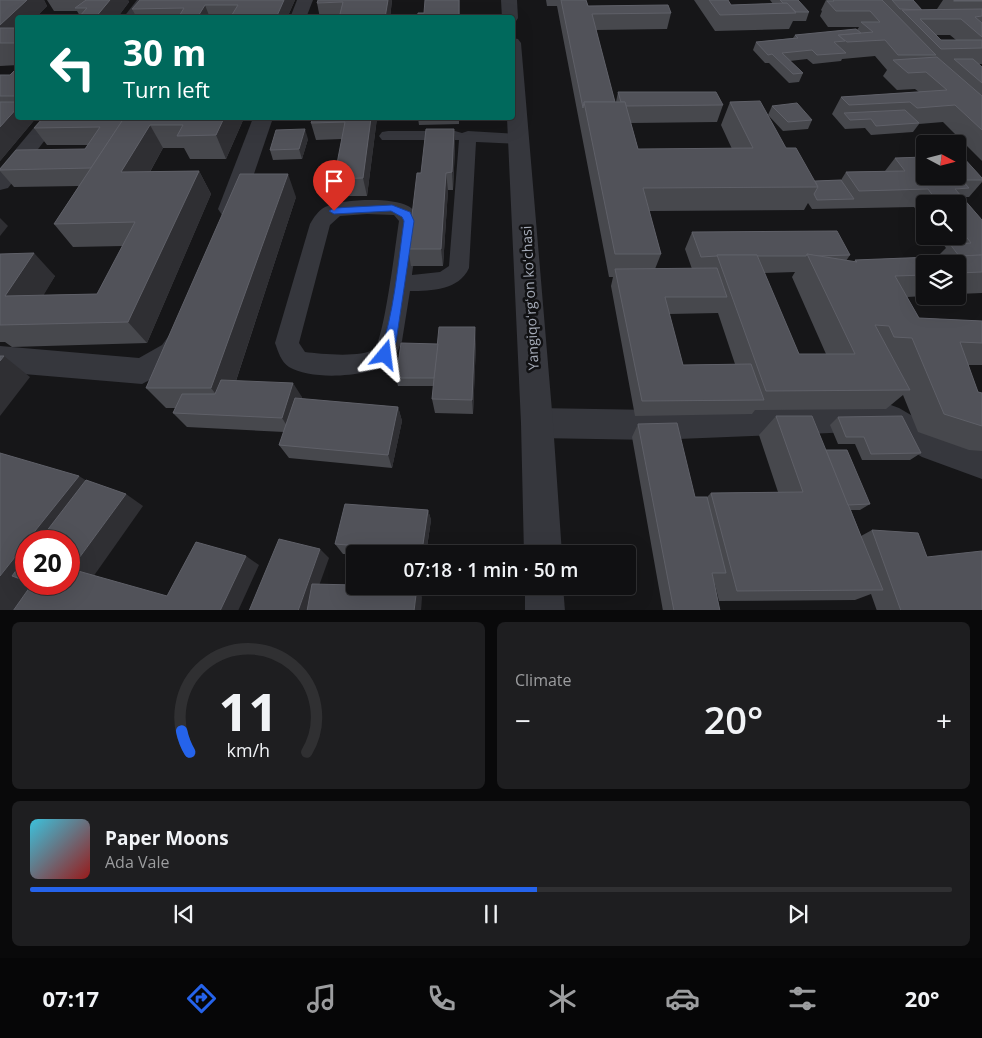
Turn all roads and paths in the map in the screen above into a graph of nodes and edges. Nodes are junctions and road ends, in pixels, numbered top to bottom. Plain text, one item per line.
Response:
1 (145, 0) edge
2 (304, 0) edge
3 (509, 0) edge
4 (133, 15) edge
5 (299, 15) edge
6 (510, 15) edge
7 (515, 79) edge
8 (50, 120) edge
9 (262, 120) edge
10 (388, 136) dead end
11 (468, 136) junction
12 (520, 139) junction
13 (0, 183) edge
14 (223, 230) edge
15 (400, 283) junction
16 (193, 315) edge
17 (0, 359) edge
18 (537, 423) junction
19 (982, 463) edge
20 (543, 545) edge
21 (544, 595) edge
22 (545, 610) edge

1 - 4 street
2 - 5 street
3 - 6 street
7 - 12 street, Yangiqoʻrgʻon koʻchasi
8 - 13 street
9 - 14 street
10 - 11 lane
11 - 12 lane
11 - 15 lane
12 - 18 street, Yangiqoʻrgʻon koʻchasi
15 - 15 lane
16 - 17 street
18 - 19 street
18 - 20 street, Yangiqoʻrgʻon koʻchasi
21 - 22 street

